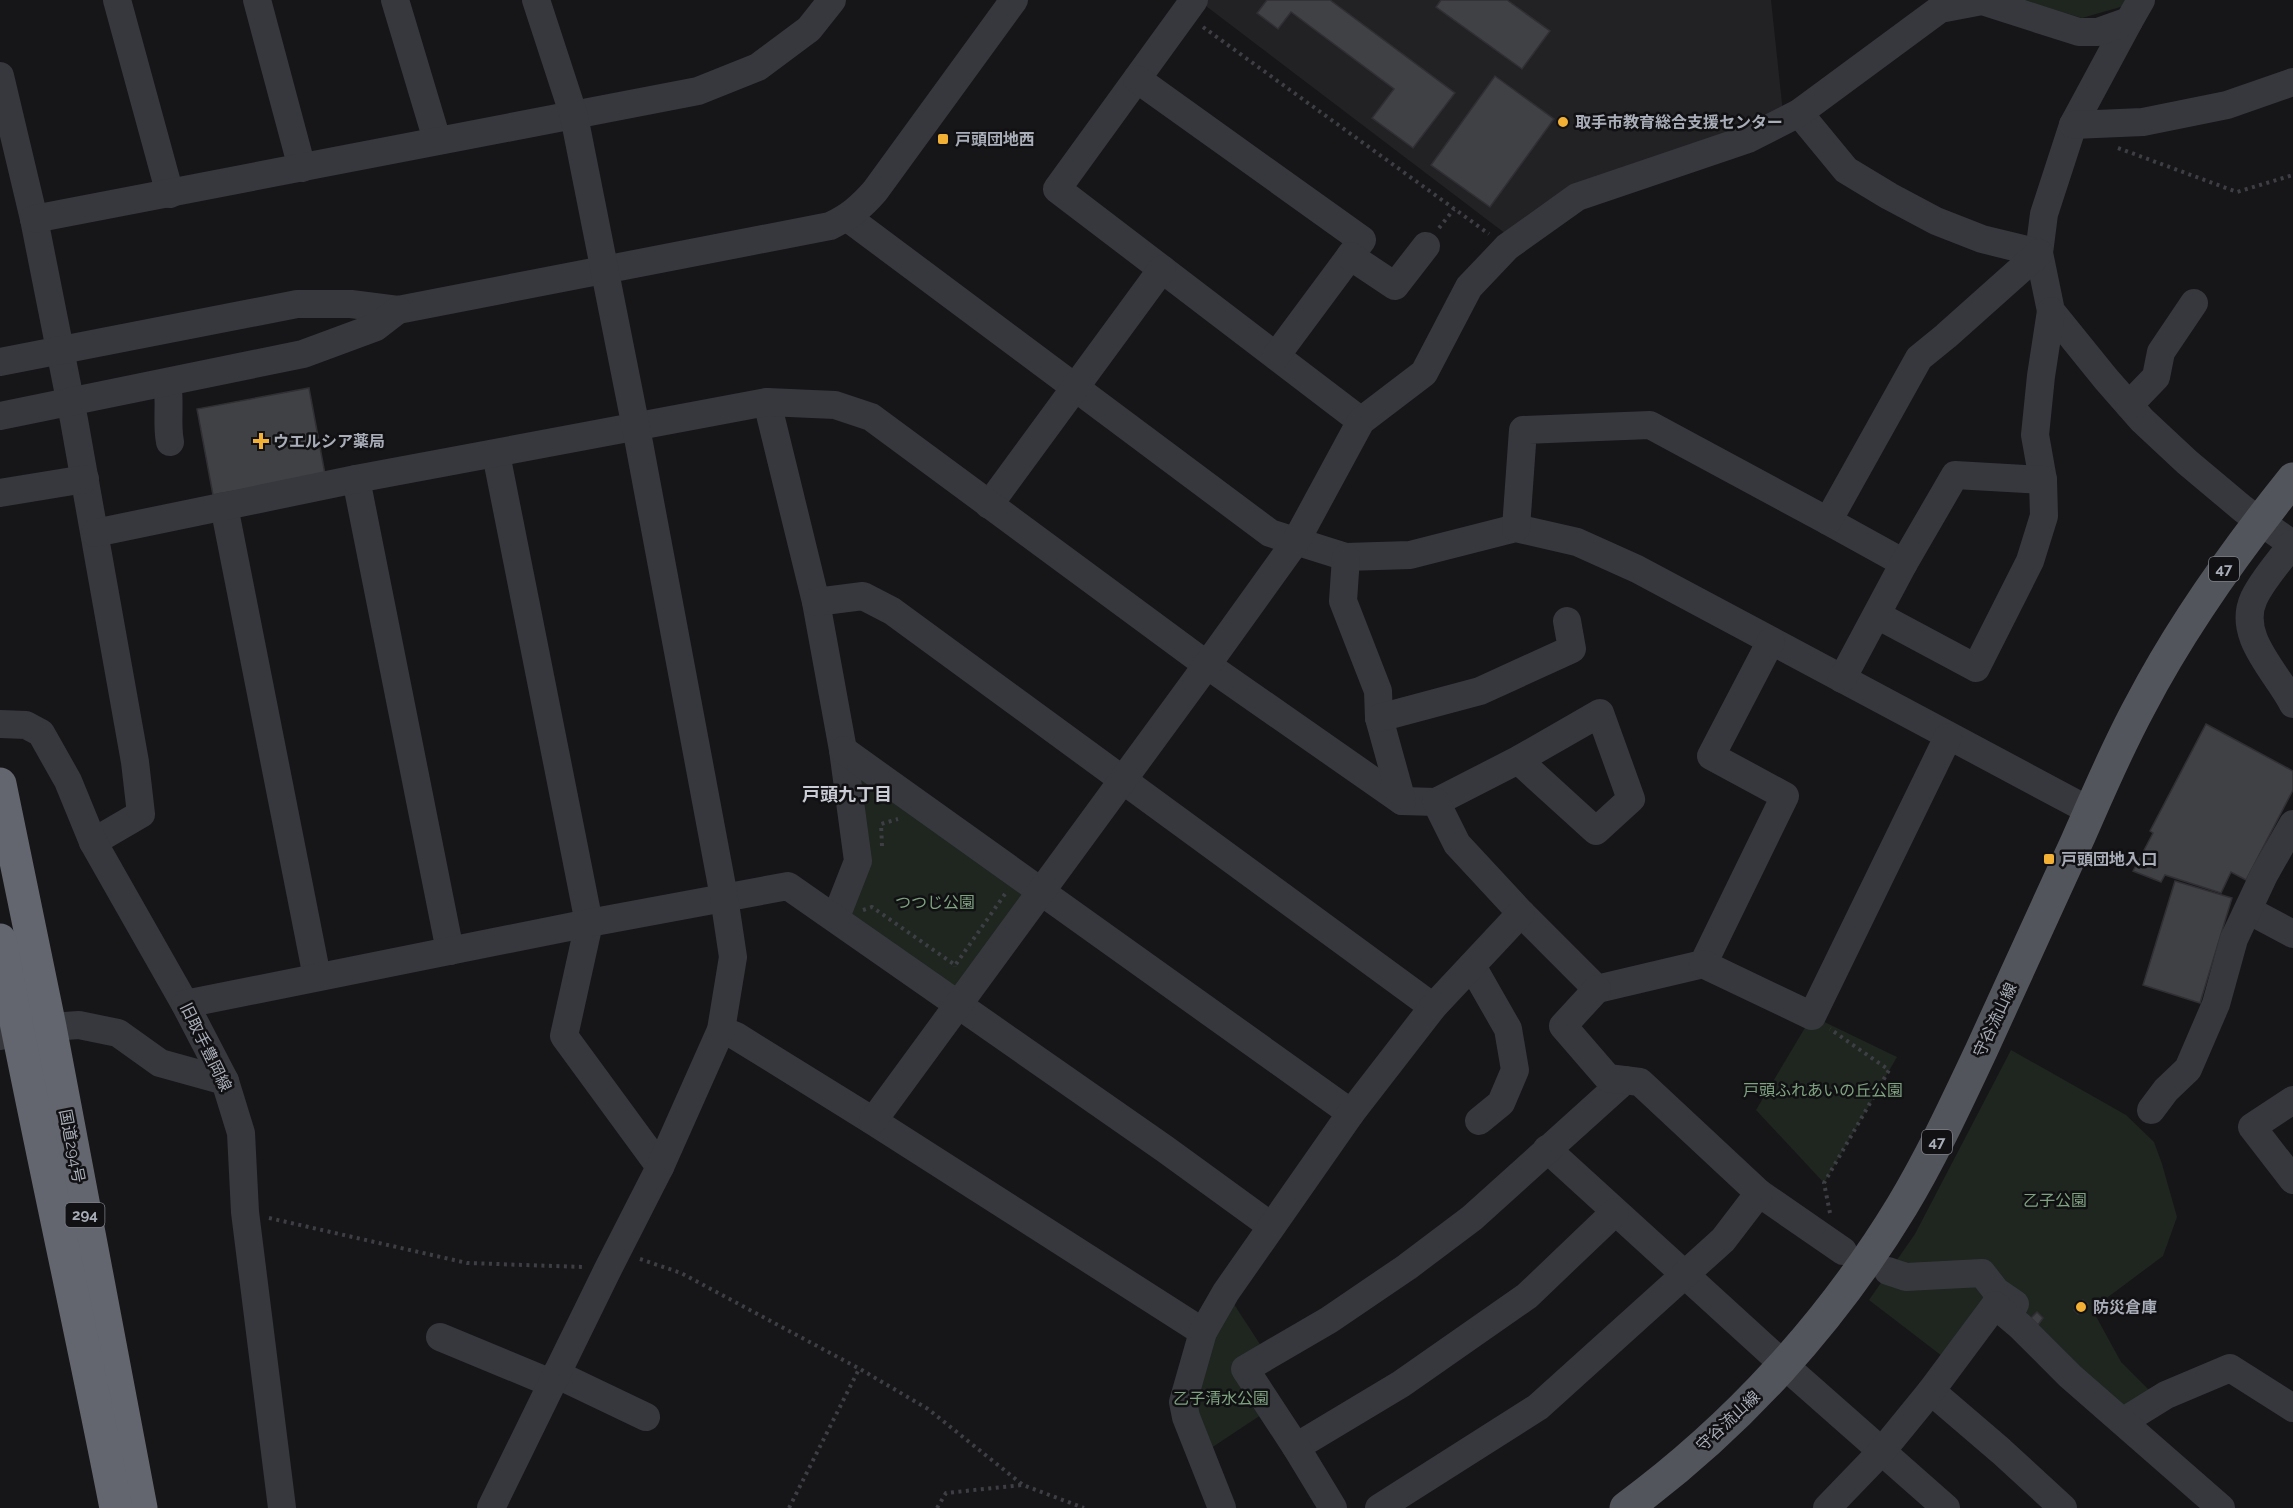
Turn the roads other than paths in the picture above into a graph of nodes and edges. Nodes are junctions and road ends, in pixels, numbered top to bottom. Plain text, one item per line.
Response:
1 (117, 0) edge
2 (257, 0) edge
3 (395, 0) edge
4 (536, 0) edge
5 (832, 0) edge
6 (1014, 0) edge
7 (1982, 0) edge
8 (1194, 10) edge
9 (2135, 11) edge
10 (0, 76) edge
11 (1137, 79) junction
12 (2293, 82) edge
13 (1799, 113) junction
14 (574, 116) junction
15 (2073, 125) junction
16 (437, 140) junction
17 (302, 168) junction
18 (170, 194) junction
19 (848, 218) junction
20 (34, 219) junction
21 (1426, 246) dead end
22 (2039, 253) junction
23 (1350, 256) junction
24 (1162, 269) junction
25 (605, 271) junction
26 (2194, 303) dead end
27 (398, 310) junction
28 (2051, 311) junction
29 (60, 351) junction
30 (1276, 356) junction
31 (0, 362) edge
32 (167, 383) junction
33 (1077, 387) junction
34 (70, 402) junction
35 (766, 402) junction
36 (2129, 405) junction
37 (0, 416) edge
38 (1361, 422) junction
39 (636, 426) junction
40 (170, 442) dead end
41 (496, 454) junction
42 (91, 472) junction
43 (356, 479) junction
44 (2293, 479) edge
45 (2043, 480) junction
46 (0, 493) edge
47 (224, 506) junction
48 (989, 506) junction
49 (1828, 521) junction
50 (2259, 522) junction
51 (1516, 528) junction
52 (95, 533) junction
53 (1296, 541) junction
54 (2292, 543) edge
55 (1346, 557) junction
56 (1904, 563) junction
57 (816, 602) junction
58 (1877, 615) junction
59 (1567, 621) dead end
60 (1771, 641) junction
61 (1207, 665) junction
62 (1842, 680) junction
63 (2293, 704) edge
64 (1379, 718) junction
65 (0, 724) edge
66 (1948, 737) junction
67 (843, 750) junction
68 (1518, 760) dead end
69 (1121, 780) junction
70 (0, 784) edge
71 (1402, 801) junction
72 (1436, 802) junction
73 (2090, 812) junction
74 (2293, 824) edge
75 (93, 842) junction
76 (1041, 891) junction
77 (724, 897) junction
78 (2248, 910) junction
79 (1521, 913) junction
80 (836, 917) junction
81 (589, 923) junction
82 (2293, 934) edge
83 (0, 940) edge
84 (450, 951) junction
85 (1703, 964) junction
86 (1472, 966) junction
87 (317, 977) junction
88 (1597, 989) junction
89 (185, 1004) junction
90 (958, 1004) junction
91 (1433, 1007) junction
92 (50, 1027) junction
93 (721, 1030) junction
94 (9, 1035) edge
95 (1625, 1080) junction
96 (225, 1082) junction
97 (2293, 1100) edge
98 (2151, 1110) dead end
99 (1351, 1113) junction
100 (873, 1121) junction
101 (1479, 1121) dead end
102 (1547, 1149) junction
103 (660, 1167) junction
104 (2293, 1180) edge
105 (1759, 1193) junction
106 (1615, 1212) junction
107 (1272, 1226) junction
108 (1857, 1255) junction
109 (1686, 1274) junction
110 (2007, 1316) junction
111 (79, 1318) junction
112 (1203, 1332) junction
113 (440, 1337) dead end
114 (1784, 1365) junction
115 (554, 1378) junction
116 (1931, 1391) junction
117 (121, 1403) junction
118 (2293, 1408) edge
119 (646, 1417) dead end
120 (2124, 1421) junction
121 (1296, 1447) junction
122 (1882, 1451) junction
123 (96, 1508) edge
124 (116, 1508) edge
125 (141, 1508) edge
126 (159, 1508) edge
127 (282, 1508) edge
128 (491, 1508) edge
129 (1222, 1508) edge
130 (1333, 1508) edge
131 (1379, 1508) edge
132 (1626, 1508) edge
133 (1828, 1508) edge
134 (1946, 1508) edge
135 (2063, 1508) edge
136 (2221, 1508) edge

1 - 18 street
2 - 17 street
3 - 16 street
4 - 14 street
5 - 14 street
6 - 19 street
7 - 9 street
7 - 13 street
8 - 11 street
9 - 15 street
10 - 20 street
11 - 23 street
11 - 24 street
12 - 15 street
13 - 22 street
13 - 38 street
14 - 16 street
14 - 25 street
15 - 22 street
16 - 17 street
17 - 18 street
18 - 20 street
19 - 25 street
19 - 33 street
20 - 29 street
21 - 23 street
22 - 28 street
22 - 49 street
23 - 30 street
24 - 30 street
24 - 33 street
25 - 27 street
25 - 39 street
26 - 36 street
27 - 29 street
27 - 32 street
28 - 36 street
28 - 45 street
29 - 31 street
29 - 34 street
30 - 38 street
32 - 34 street
32 - 40 street
33 - 48 street
33 - 53 street
34 - 37 street
34 - 42 street
35 - 39 street
35 - 48 street
35 - 57 street
36 - 50 street
38 - 53 street
39 - 41 street
39 - 77 street
41 - 43 street
41 - 81 street
42 - 46 street
42 - 52 street
43 - 47 street
43 - 84 street
44 - 50 main road, 守谷流山線 / 47
45 - 56 street
45 - 58 street
47 - 52 street
47 - 87 street
48 - 61 street
49 - 51 street
49 - 56 street
50 - 54 street
50 - 73 main road, 守谷流山線 / 47
51 - 55 street
51 - 60 street
52 - 75 street
53 - 55 street
53 - 61 street
54 - 63 street
55 - 64 street
56 - 58 street
57 - 67 street
57 - 69 street
58 - 62 street
59 - 64 street
60 - 62 street
60 - 85 street
61 - 69 street
61 - 71 street
62 - 66 street
64 - 71 street
65 - 75 street, 旧取手豊岡線
66 - 73 street
66 - 85 street
67 - 76 street
67 - 80 street
68 - 72 street
69 - 76 street
69 - 91 street
70 - 92 highway, 国道294号 / 294
71 - 72 street
72 - 79 street
73 - 108 main road, 守谷流山線 / 47
74 - 78 street
75 - 89 street, 旧取手豊岡線
76 - 90 street
76 - 99 street
77 - 80 street
77 - 81 street
77 - 93 street
78 - 82 street
78 - 98 street
79 - 86 street
79 - 88 street
80 - 90 street
81 - 84 street
81 - 103 street
83 - 94 highway, 国道294号 / 294
84 - 87 street
85 - 88 street
86 - 91 street
86 - 101 street
87 - 89 street
88 - 95 street
89 - 96 street, 旧取手豊岡線
90 - 100 street
90 - 107 street
91 - 99 street
92 - 94 street
92 - 96 street
92 - 117 highway, 国道294号 / 294
93 - 100 street
93 - 103 street
94 - 111 highway, 国道294号 / 294
95 - 102 street
95 - 105 street
96 - 127 street, 旧取手豊岡線
97 - 104 street
99 - 107 street
100 - 112 street
102 - 106 street
102 - 121 street
103 - 115 street
105 - 108 street
105 - 109 street
106 - 109 street
106 - 121 street
107 - 112 street
108 - 110 street
108 - 114 main road, 守谷流山線 / 47
109 - 114 street
109 - 131 street
110 - 116 street
110 - 120 street
111 - 123 highway
111 - 124 highway, 国道294号 / 294
112 - 129 street
113 - 115 street
114 - 122 street
114 - 132 main road, 守谷流山線 / 47
115 - 119 street
115 - 128 street
116 - 122 street
116 - 135 street
117 - 125 highway, 国道294号 / 294
117 - 126 highway
118 - 120 street
120 - 136 street
121 - 130 street
122 - 133 street
122 - 134 street

